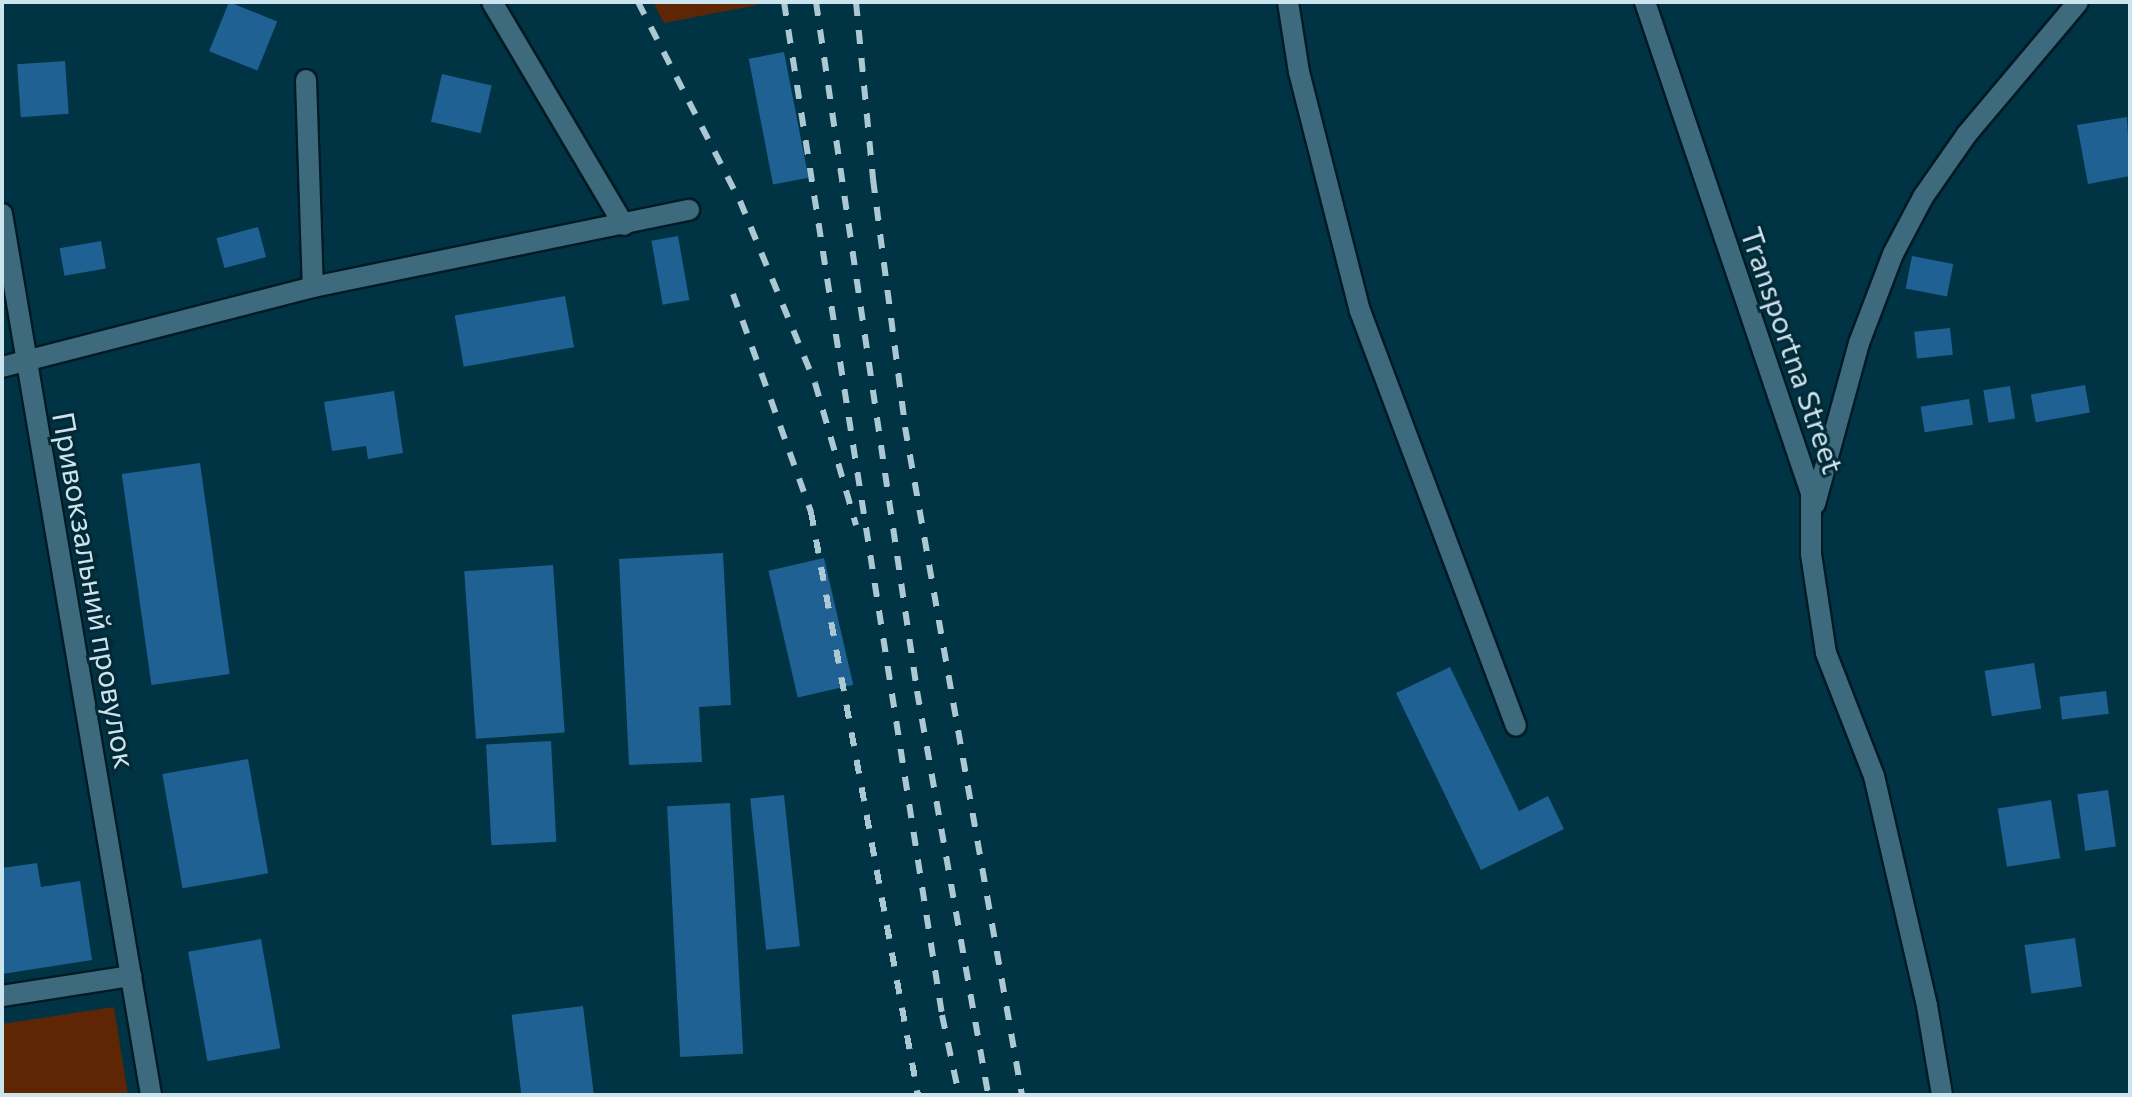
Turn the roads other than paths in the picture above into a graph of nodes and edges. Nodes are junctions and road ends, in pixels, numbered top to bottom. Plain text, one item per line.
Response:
1 (492, 2) edge
2 (1288, 2) edge
3 (1645, 2) edge
4 (2078, 2) edge
5 (306, 80) dead end
6 (689, 210) dead end
7 (2, 214) edge
8 (624, 225) junction
9 (313, 287) junction
10 (25, 363) junction
11 (2, 367) edge
12 (1811, 523) junction
13 (1516, 726) dead end
14 (131, 976) junction
15 (2, 996) edge
16 (151, 1095) edge
17 (1942, 1095) edge

1 - 8 street
2 - 13 street
3 - 12 street, Transportna Street
4 - 12 street
5 - 9 street
6 - 8 street
7 - 10 street, Привокзальний провулок
8 - 9 street
9 - 10 street
10 - 11 street
10 - 14 street, Привокзальний провулок
12 - 17 street, Transportna Street
14 - 15 street
14 - 16 street, Привокзальний провулок

